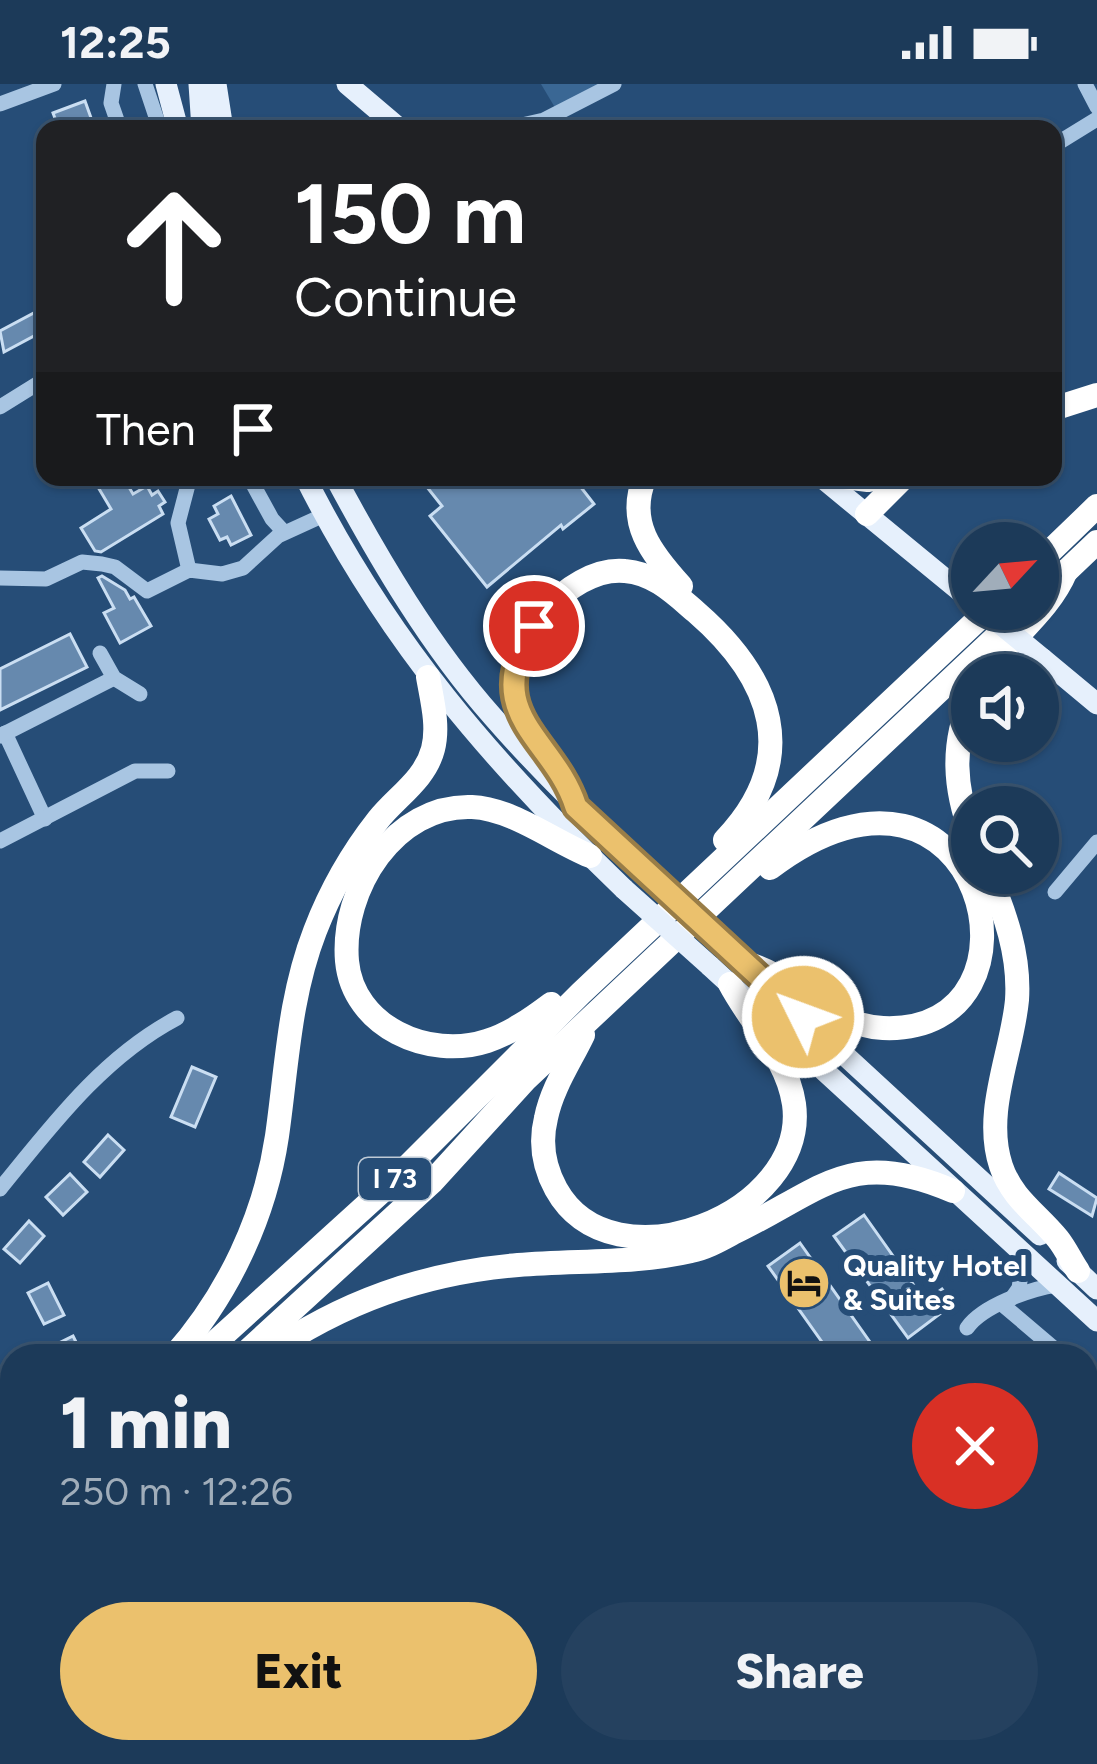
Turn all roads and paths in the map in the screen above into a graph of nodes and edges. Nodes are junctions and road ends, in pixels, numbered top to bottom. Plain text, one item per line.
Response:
1 (54, 84) edge
2 (114, 84) edge
3 (146, 84) edge
4 (166, 84) edge
5 (346, 84) edge
6 (367, 84) edge
7 (614, 84) edge
8 (1085, 84) edge
9 (205, 85) edge
10 (0, 104) edge
11 (1096, 119) edge
12 (116, 120) edge
13 (157, 120) edge
14 (176, 120) edge
15 (203, 120) edge
16 (220, 120) edge
17 (390, 120) edge
18 (395, 120) edge
19 (544, 120) edge
20 (1062, 140) edge
21 (36, 385) edge
22 (1097, 395) edge
23 (1062, 406) edge
24 (0, 407) edge
25 (188, 486) edge
26 (254, 486) edge
27 (310, 486) edge
28 (341, 486) edge
29 (643, 486) edge
30 (832, 486) edge
31 (895, 486) edge
32 (1097, 506) edge
33 (867, 514) junction
34 (324, 515) junction
35 (284, 532) junction
36 (1059, 542) edge
37 (1097, 542) edge
38 (189, 570) junction
39 (1066, 571) junction
40 (0, 578) edge
41 (1059, 578) edge
42 (951, 584) edge
43 (712, 623) junction
44 (964, 630) edge
45 (1004, 630) edge
46 (1010, 630) edge
47 (100, 652) dead end
48 (1000, 654) edge
49 (428, 677) junction
50 (114, 678) junction
51 (140, 694) dead end
52 (1097, 704) edge
53 (3, 734) edge
54 (168, 771) dead end
55 (576, 807) junction
56 (45, 818) junction
57 (0, 841) edge
58 (1097, 842) edge
59 (590, 856) junction
60 (702, 878) junction
61 (1059, 887) edge
62 (996, 894) edge
63 (714, 904) junction
64 (733, 965) junction
65 (581, 992) junction
66 (177, 1018) dead end
67 (589, 1022) junction
68 (0, 1189) edge
69 (953, 1191) junction
70 (1024, 1256) junction
71 (1067, 1278) junction
72 (1097, 1289) edge
73 (1006, 1302) junction
74 (1097, 1321) edge
75 (968, 1328) dead end
76 (182, 1344) edge
77 (213, 1344) edge
78 (255, 1344) edge
79 (282, 1344) edge
80 (1050, 1344) edge

1 - 10 street
2 - 12 street
3 - 13 street
4 - 14 main road
5 - 17 main road
6 - 18 main road
7 - 19 street
8 - 11 street
9 - 15 main road
9 - 16 main road
11 - 20 street
21 - 24 street
22 - 23 highway
25 - 38 street
26 - 35 street
27 - 34 main road
28 - 55 main road
29 - 43 highway
30 - 33 main road
31 - 33 highway
32 - 36 highway
33 - 42 main road
34 - 35 street
34 - 49 main road
35 - 38 street
37 - 39 highway
38 - 40 street
39 - 41 highway
39 - 48 highway
43 - 55 highway
43 - 60 highway
44 - 60 highway, I 73
45 - 63 highway, I 73
46 - 52 main road, bridge
47 - 50 street
49 - 59 main road
49 - 76 highway
50 - 51 street
50 - 53 street
53 - 56 street
54 - 56 street
55 - 64 main road, bridge
56 - 57 street
58 - 61 street
59 - 64 main road, bridge
59 - 65 highway
60 - 65 highway, I 73
62 - 71 highway
63 - 64 highway
63 - 67 highway, I 73
64 - 67 highway
64 - 69 main road
64 - 71 main road
65 - 77 highway, I 73
66 - 68 street
67 - 78 highway, I 73
69 - 70 main road
69 - 79 highway
70 - 71 main road
70 - 73 street
71 - 72 main road
71 - 73 street
71 - 74 main road
73 - 75 street
73 - 80 street

